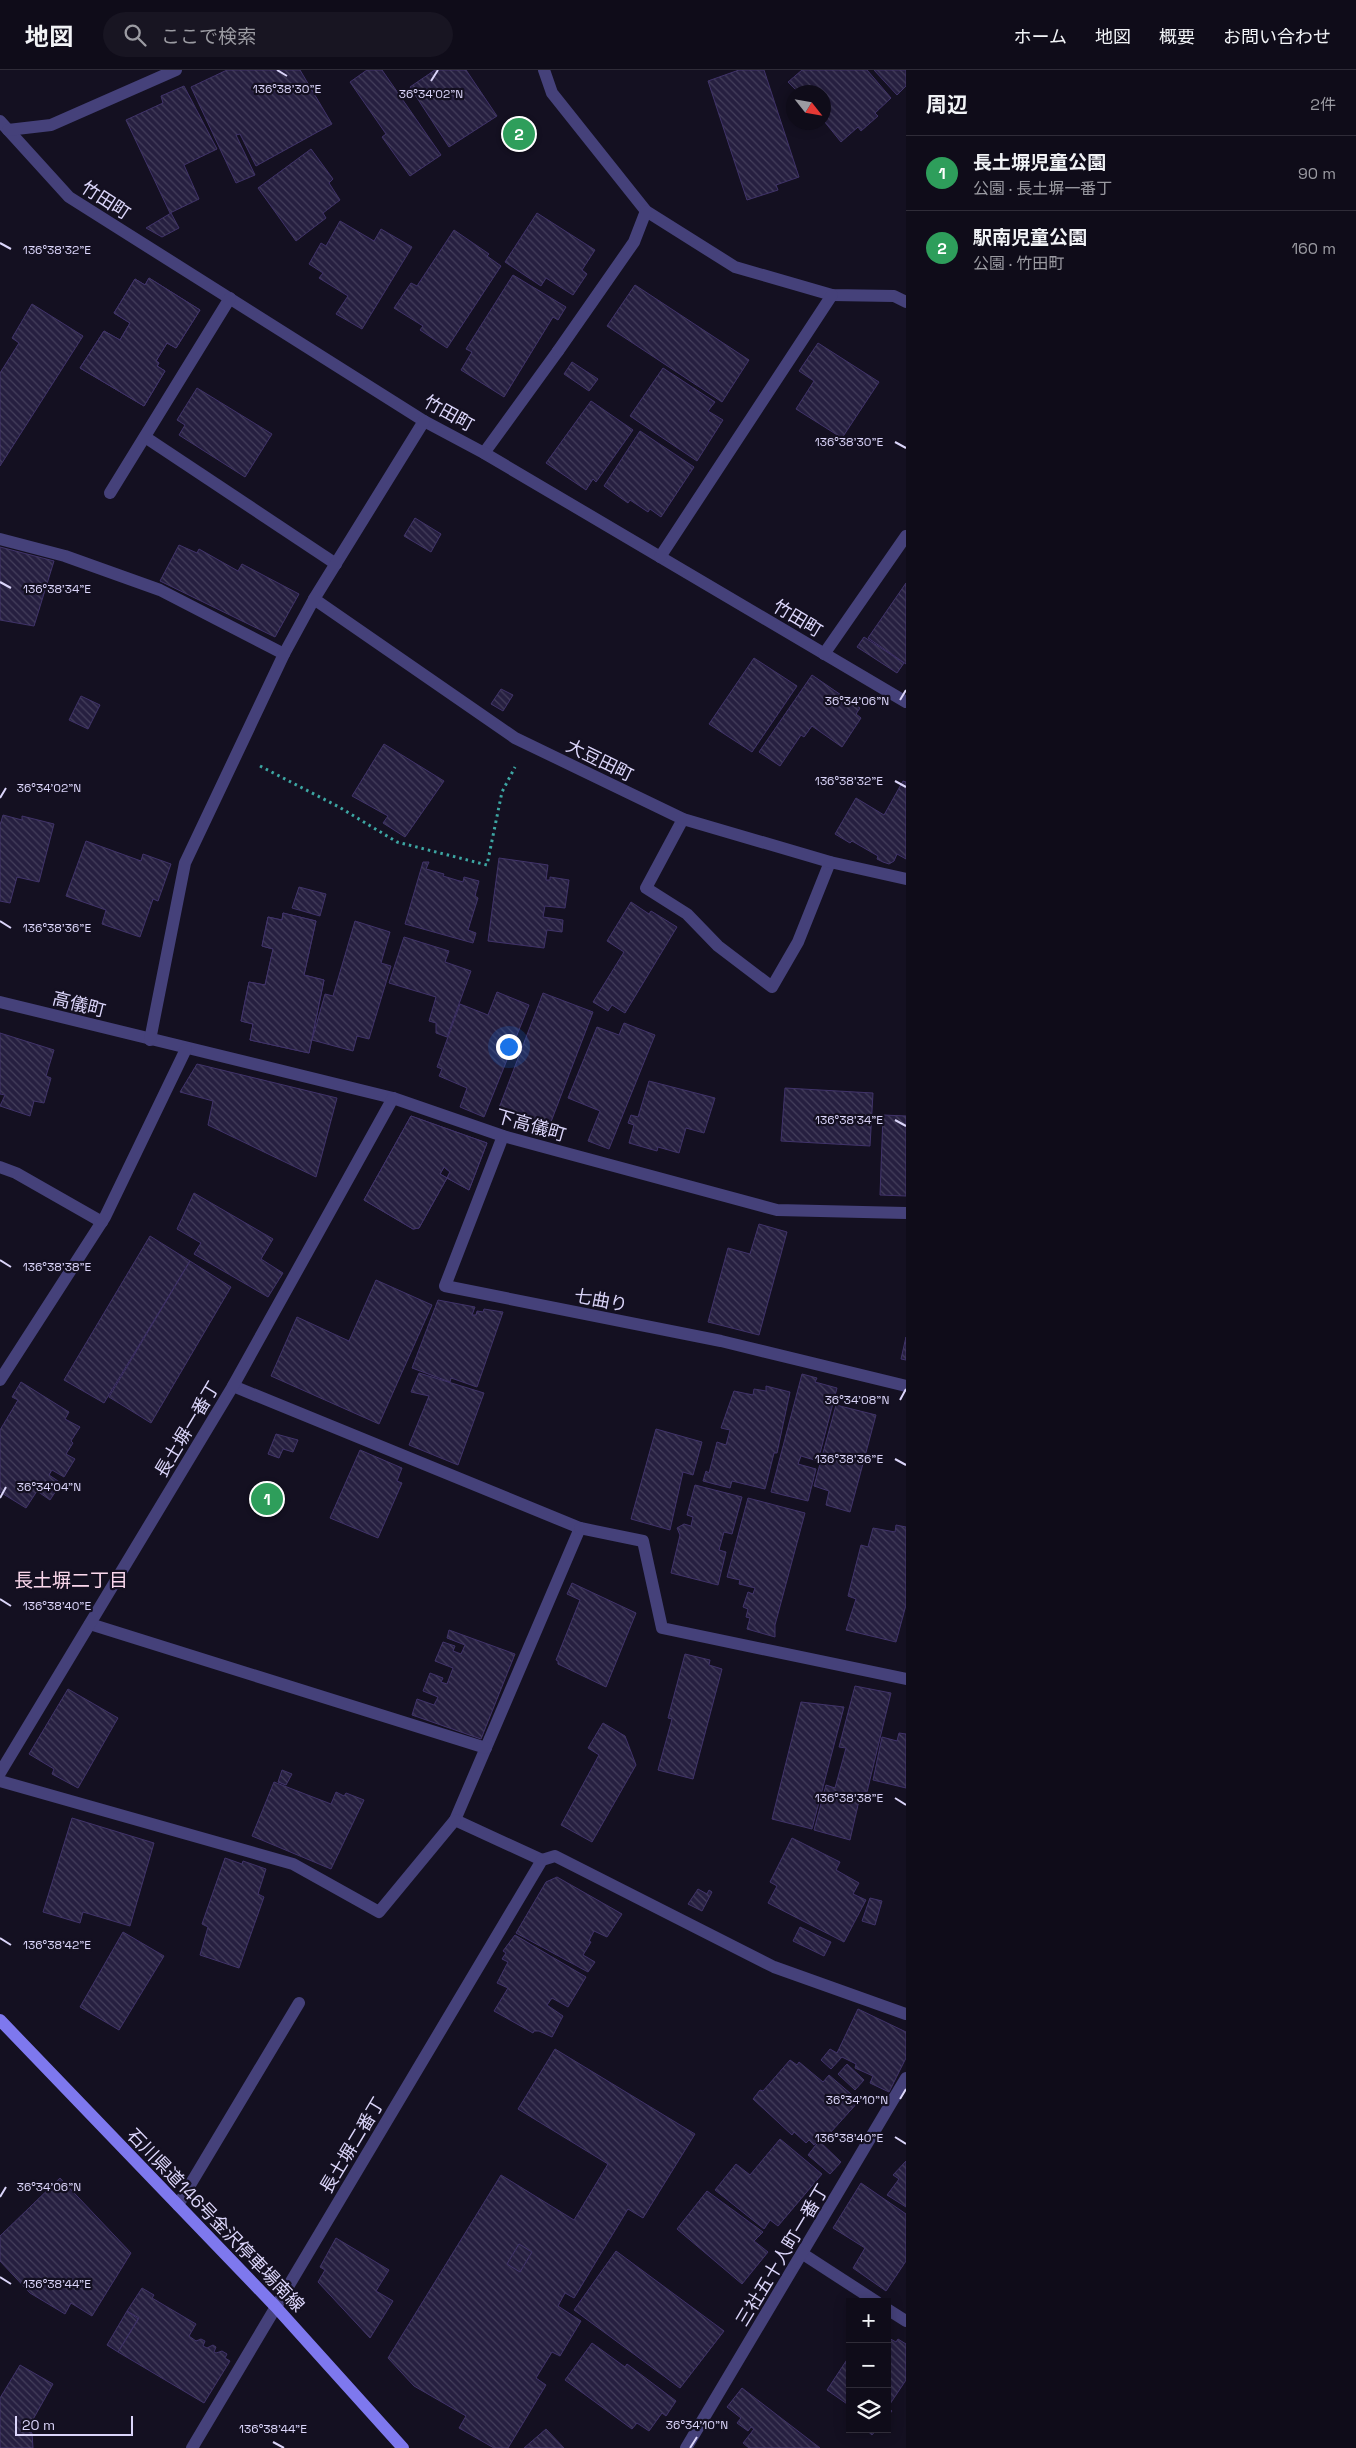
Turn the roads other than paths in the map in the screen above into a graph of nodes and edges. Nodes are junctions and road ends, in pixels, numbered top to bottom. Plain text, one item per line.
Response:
1 (176, 70) edge
2 (544, 70) edge
3 (4, 125) edge
4 (646, 211) junction
5 (832, 295) junction
6 (230, 298) junction
7 (906, 302) edge
8 (424, 421) junction
9 (145, 437) junction
10 (484, 453) junction
11 (110, 493) dead end
12 (906, 536) edge
13 (0, 538) edge
14 (660, 556) junction
15 (336, 564) junction
16 (314, 599) junction
17 (284, 654) junction
18 (824, 654) junction
19 (906, 702) edge
20 (683, 819) junction
21 (830, 862) junction
22 (906, 879) edge
23 (0, 1002) edge
24 (150, 1040) junction
25 (186, 1049) junction
26 (393, 1098) junction
27 (503, 1136) junction
28 (0, 1166) edge
29 (906, 1213) edge
30 (102, 1222) junction
31 (0, 1380) edge
32 (233, 1386) junction
33 (906, 1386) edge
34 (580, 1528) junction
35 (90, 1624) junction
36 (906, 1680) edge
37 (486, 1748) junction
38 (0, 1773) edge
39 (0, 1781) edge
40 (455, 1820) junction
41 (542, 1860) junction
42 (299, 2003) dead end
43 (906, 2014) edge
44 (0, 2020) edge
45 (906, 2078) edge
46 (178, 2205) junction
47 (803, 2254) junction
48 (871, 2298) edge
49 (276, 2306) junction
50 (891, 2311) edge
51 (906, 2321) edge
52 (192, 2448) edge
53 (403, 2448) edge
54 (686, 2448) edge

1 - 3 street
2 - 4 street
3 - 6 street, 竹田町
4 - 5 street
4 - 10 street
5 - 7 street
5 - 14 street
6 - 8 street, 竹田町
6 - 9 street
8 - 10 street, 竹田町
8 - 15 street
9 - 11 street
9 - 15 street
10 - 14 street, 竹田町
12 - 18 street
13 - 17 street
14 - 18 street, 竹田町
15 - 16 street
16 - 17 street
16 - 20 street, 大豆田町
17 - 24 street
18 - 19 street, 竹田町
20 - 21 street, 大豆田町
20 - 21 street
21 - 22 street, 大豆田町
23 - 24 street, 高儀町
24 - 25 street, 下高儀町
25 - 26 street, 下高儀町
25 - 30 street
26 - 27 street, 下高儀町
26 - 32 street, 長土塀一番丁
27 - 29 street, 下高儀町
27 - 33 street, 七曲り
28 - 30 street
30 - 31 street
32 - 34 street
32 - 35 street, 長土塀一番丁
34 - 36 street
34 - 37 street
35 - 37 street
35 - 38 street, 長土塀一番丁
37 - 40 street
39 - 40 street
40 - 41 street
41 - 43 street
41 - 49 street, 長土塀二番丁
42 - 46 street
44 - 46 main road, 石川県道146号金沢停車場南線
45 - 47 street, 三社五十人町一番丁
46 - 49 main road, 石川県道146号金沢停車場南線
47 - 48 street
47 - 54 street, 三社五十人町一番丁
49 - 52 street, 長土塀二番丁
49 - 53 main road, 石川県道146号金沢停車場南線
50 - 51 street

